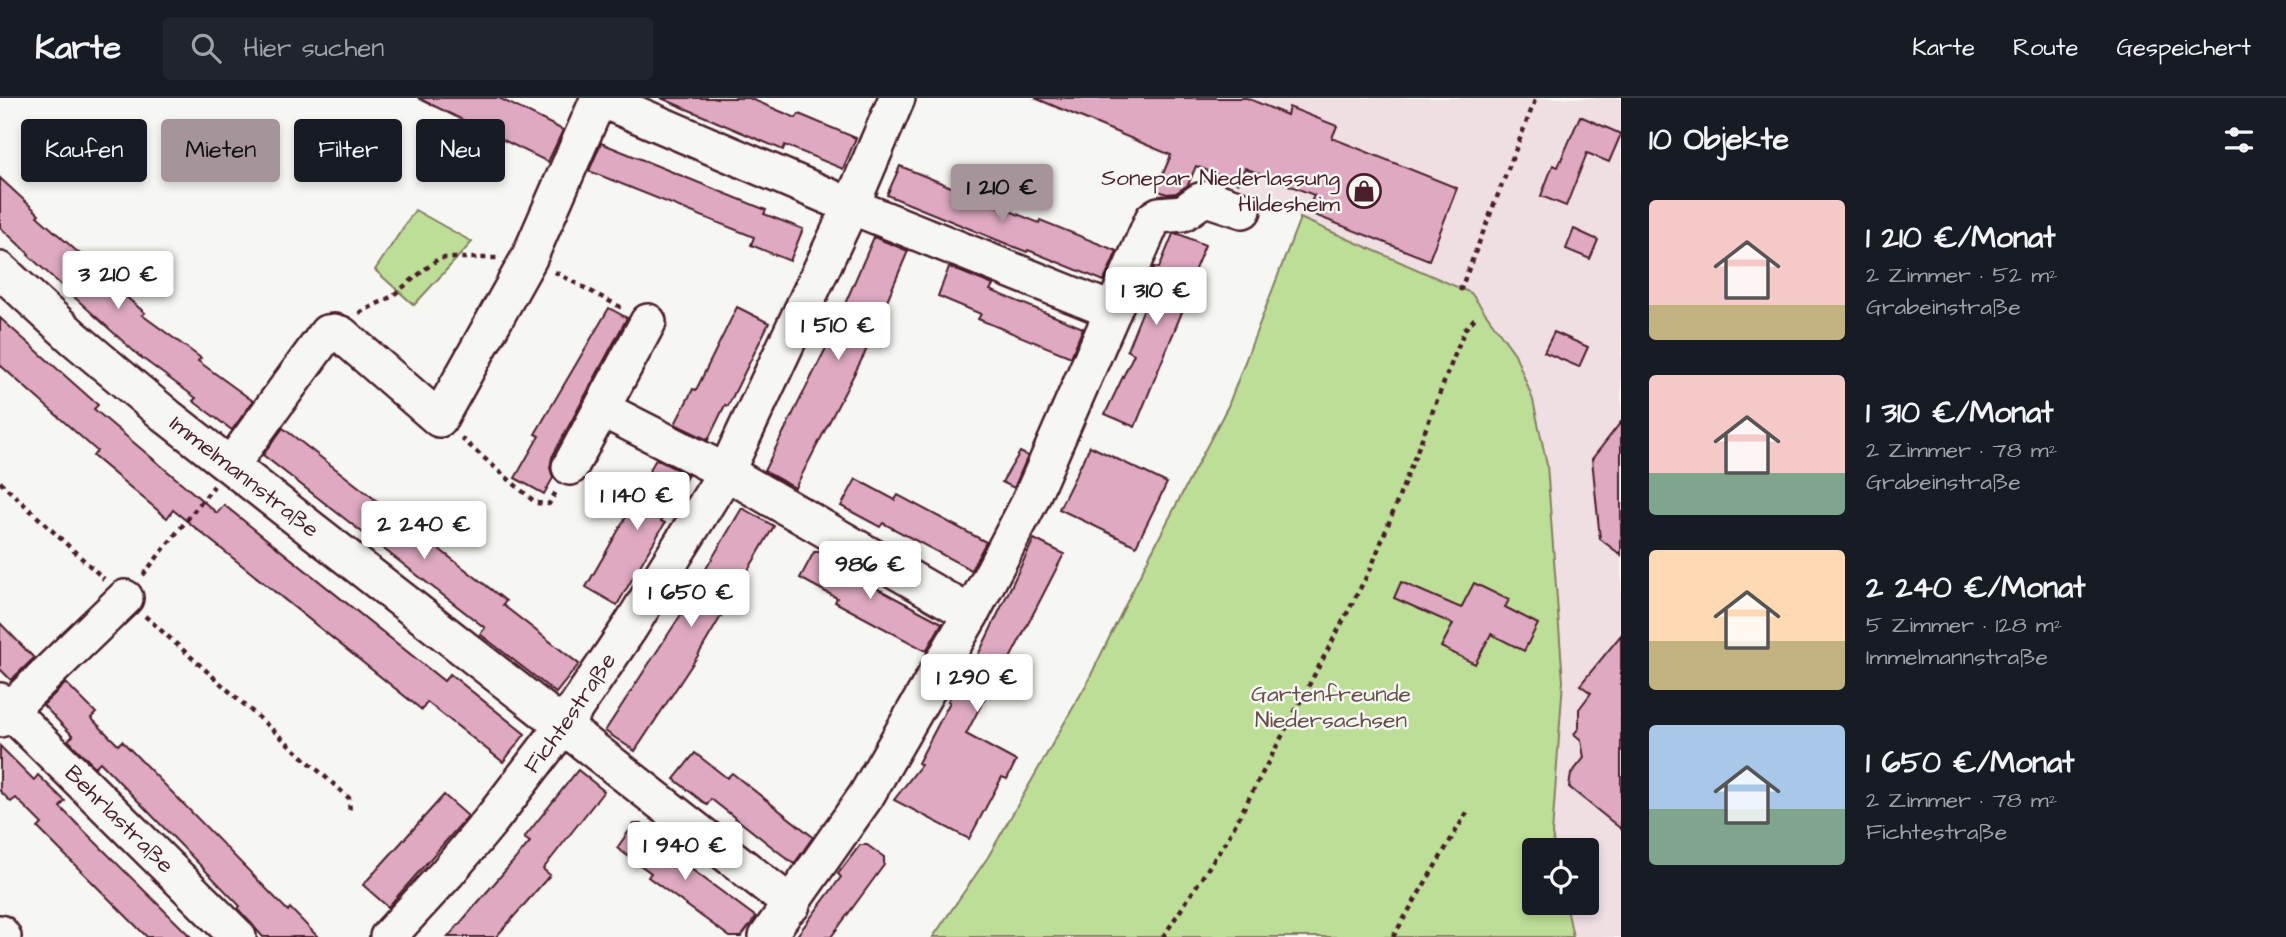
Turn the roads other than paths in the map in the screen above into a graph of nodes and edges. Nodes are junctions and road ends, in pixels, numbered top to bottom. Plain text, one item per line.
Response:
1 (599, 98) edge
2 (897, 98) edge
3 (851, 206) junction
4 (1243, 210) dead end
5 (0, 270) edge
6 (1113, 311) junction
7 (648, 322) dead end
8 (602, 409) junction
9 (231, 465) junction
10 (570, 467) road end
11 (726, 472) junction
12 (125, 598) road end
13 (971, 614) junction
14 (3, 710) edge
15 (563, 726) junction
16 (792, 905) junction
17 (407, 931) edge
18 (237, 937) edge
19 (768, 937) edge

1 - 3 street
1 - 9 street
2 - 3 street, Fichtestraße
3 - 6 street
3 - 11 street, Fichtestraße
4 - 6 street
5 - 9 street, Immelmannstraße
6 - 13 street
7 - 8 street
8 - 10 street
8 - 11 street
9 - 15 street, Immelmannstraße
11 - 13 street
11 - 15 street, Fichtestraße
12 - 14 street
13 - 16 street
14 - 18 street, Behrlastraße
15 - 16 street, Immelmannstraße
15 - 17 street, Fichtestraße
16 - 19 street

